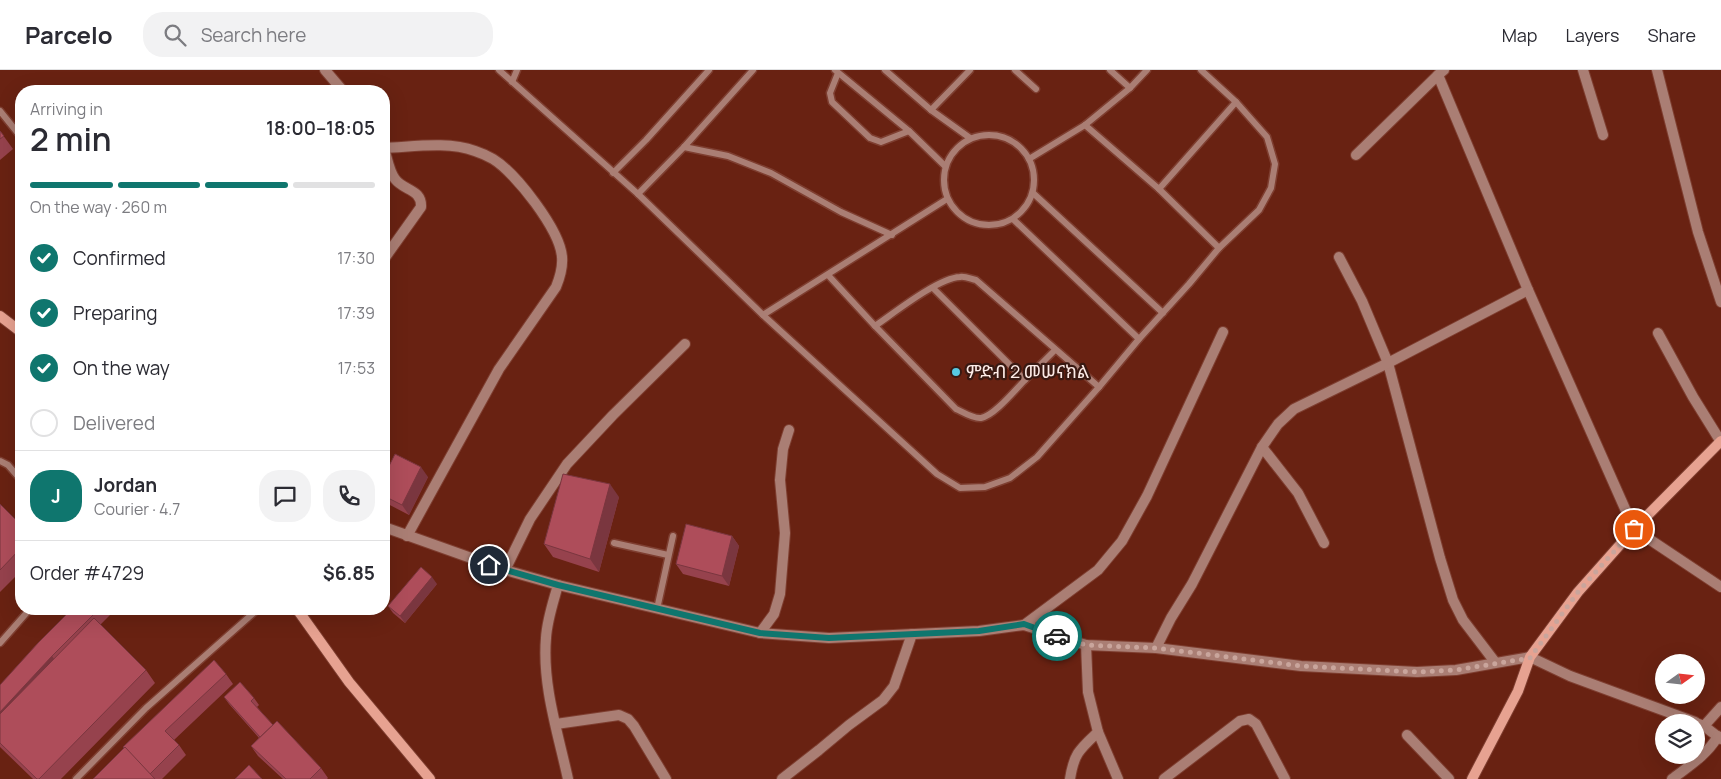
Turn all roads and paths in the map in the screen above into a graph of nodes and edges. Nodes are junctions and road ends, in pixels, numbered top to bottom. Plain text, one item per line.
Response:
1 (325, 70) edge
2 (499, 70) edge
3 (517, 70) edge
4 (709, 70) edge
5 (753, 70) edge
6 (885, 70) edge
7 (970, 70) edge
8 (1015, 70) edge
9 (1110, 70) edge
10 (1147, 70) edge
11 (1201, 70) edge
12 (1583, 70) edge
13 (1657, 70) edge
14 (836, 72) edge
15 (1441, 72) edge
16 (512, 82) junction
17 (338, 85) edge
18 (1130, 88) junction
19 (1036, 89) dead end
20 (1236, 102) junction
21 (931, 110) junction
22 (0, 111) edge
23 (1085, 125) junction
24 (15, 130) edge
25 (909, 131) junction
26 (1603, 135) dead end
27 (970, 138) junction
28 (684, 147) junction
29 (390, 148) edge
30 (1356, 155) dead end
31 (1029, 159) junction
32 (390, 165) edge
33 (945, 166) junction
34 (613, 173) junction
35 (1159, 189) junction
36 (1033, 193) junction
37 (638, 194) junction
38 (947, 199) junction
39 (1013, 219) junction
40 (892, 235) junction
41 (1219, 248) junction
42 (390, 251) edge
43 (1339, 257) dead end
44 (828, 275) junction
45 (933, 288) junction
46 (1528, 290) junction
47 (1721, 302) edge
48 (1163, 313) junction
49 (763, 315) junction
50 (0, 316) edge
51 (875, 326) junction
52 (15, 327) edge
53 (1223, 332) dead end
54 (1658, 333) dead end
55 (1139, 339) junction
56 (685, 344) dead end
57 (1055, 350) junction
58 (1388, 363) junction
59 (1025, 380) junction
60 (1099, 388) junction
61 (789, 430) dead end
62 (1721, 442) edge
63 (1262, 447) junction
64 (0, 461) edge
65 (15, 473) edge
66 (390, 529) edge
67 (1634, 529) junction
68 (407, 536) junction
69 (673, 536) dead end
70 (614, 543) dead end
71 (1324, 543) dead end
72 (668, 555) junction
73 (505, 570) junction
74 (558, 585) junction
75 (1721, 587) edge
76 (657, 609) junction
77 (25, 615) edge
78 (251, 615) edge
79 (301, 615) edge
80 (1024, 624) junction
81 (760, 633) junction
82 (912, 634) junction
83 (0, 642) edge
84 (1086, 645) junction
85 (1156, 648) junction
86 (1530, 658) junction
87 (1494, 662) junction
88 (1721, 708) edge
89 (1671, 714) edge
90 (1705, 719) edge
91 (556, 724) junction
92 (1705, 728) edge
93 (1098, 732) junction
94 (1407, 735) dead end
95 (1720, 738) edge
96 (76, 779) edge
97 (430, 779) edge
98 (568, 779) edge
99 (666, 779) edge
100 (782, 779) edge
101 (1070, 779) edge
102 (1118, 779) edge
103 (1164, 779) edge
104 (1285, 779) edge
105 (1449, 779) edge
106 (1472, 779) edge
107 (1672, 779) edge

1 - 17 street
2 - 16 lane
3 - 16 lane
4 - 34 lane
5 - 28 lane
6 - 21 lane
7 - 21 lane
8 - 19 lane
9 - 18 lane
10 - 18 lane
11 - 20 lane
12 - 26 street
13 - 47 street
14 - 25 lane
14 - 25 lane
15 - 30 street
15 - 46 street
16 - 34 lane
18 - 23 lane
20 - 35 lane
20 - 41 lane
21 - 27 lane
22 - 24 lane
23 - 31 lane
23 - 35 lane
25 - 33 lane
27 - 31 lane
27 - 33 lane
28 - 37 lane
28 - 40 lane
29 - 68 street
31 - 36 lane
32 - 42 street
33 - 38 lane
34 - 37 lane
35 - 41 lane
36 - 39 lane
36 - 48 lane
37 - 49 lane
38 - 39 lane
38 - 40 lane
39 - 55 lane
40 - 44 lane
41 - 48 lane
43 - 58 street
44 - 49 lane
44 - 51 lane
45 - 51 lane
45 - 57 lane
45 - 59 lane
46 - 58 street
46 - 67 street
48 - 55 lane
49 - 60 lane
50 - 52 street
51 - 59 lane
53 - 80 street
54 - 62 street
55 - 60 lane
56 - 73 street
57 - 59 lane
57 - 60 lane
58 - 63 street
58 - 87 street
61 - 81 street
62 - 67 street
63 - 71 street
63 - 85 street
64 - 65 lane
66 - 68 street
67 - 75 street
67 - 86 street
68 - 73 street
69 - 72 lane
70 - 72 lane
72 - 76 lane
73 - 74 street
74 - 76 street
74 - 91 street
76 - 81 street
77 - 83 lane
78 - 96 lane
79 - 97 street
80 - 82 street
80 - 84 street
81 - 82 street
82 - 100 street
84 - 85 street
84 - 93 street
85 - 87 street
86 - 87 street
86 - 89 street
86 - 106 street
88 - 90 street
91 - 98 street
91 - 99 street
92 - 95 street
93 - 101 street
93 - 102 street
94 - 105 street
95 - 107 street
103 - 104 street

